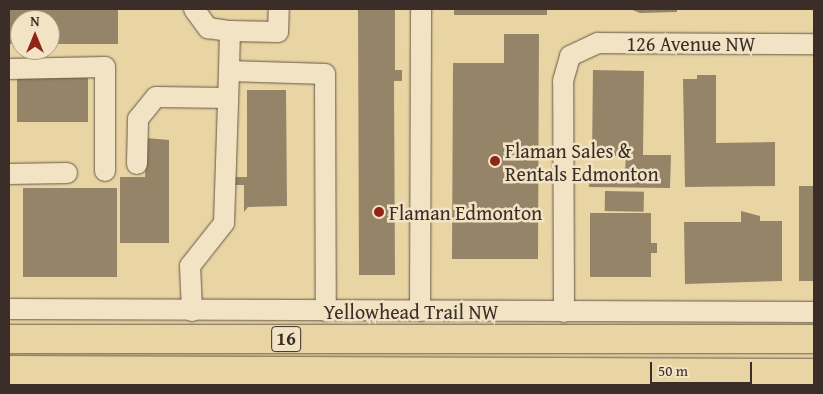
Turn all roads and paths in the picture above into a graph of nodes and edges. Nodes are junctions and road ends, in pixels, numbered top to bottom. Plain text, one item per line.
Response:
1 (194, 9) edge
2 (279, 9) edge
3 (421, 9) edge
4 (230, 31) junction
5 (814, 44) edge
6 (9, 68) edge
7 (229, 71) junction
8 (228, 98) junction
9 (137, 164) dead end
10 (105, 171) dead end
11 (67, 173) dead end
12 (9, 174) edge
13 (9, 309) edge
14 (192, 310) junction
15 (326, 311) junction
16 (420, 311) junction
17 (564, 312) junction
18 (814, 312) edge
19 (9, 339) edge
20 (814, 339) edge
21 (9, 370) edge
22 (814, 373) edge

1 - 4 street
2 - 4 street
3 - 16 street
4 - 7 street
5 - 17 street, 126 Avenue NW
6 - 10 street
7 - 8 street
7 - 15 street
8 - 9 street
8 - 14 street
11 - 12 street
13 - 14 street, Yellowhead Trail NW
14 - 15 street, Yellowhead Trail NW
15 - 16 street, Yellowhead Trail NW
16 - 17 street, Yellowhead Trail NW
17 - 18 street, Yellowhead Trail NW
19 - 20 highway, Yellowhead Trail NW / 16
21 - 22 highway, 16

